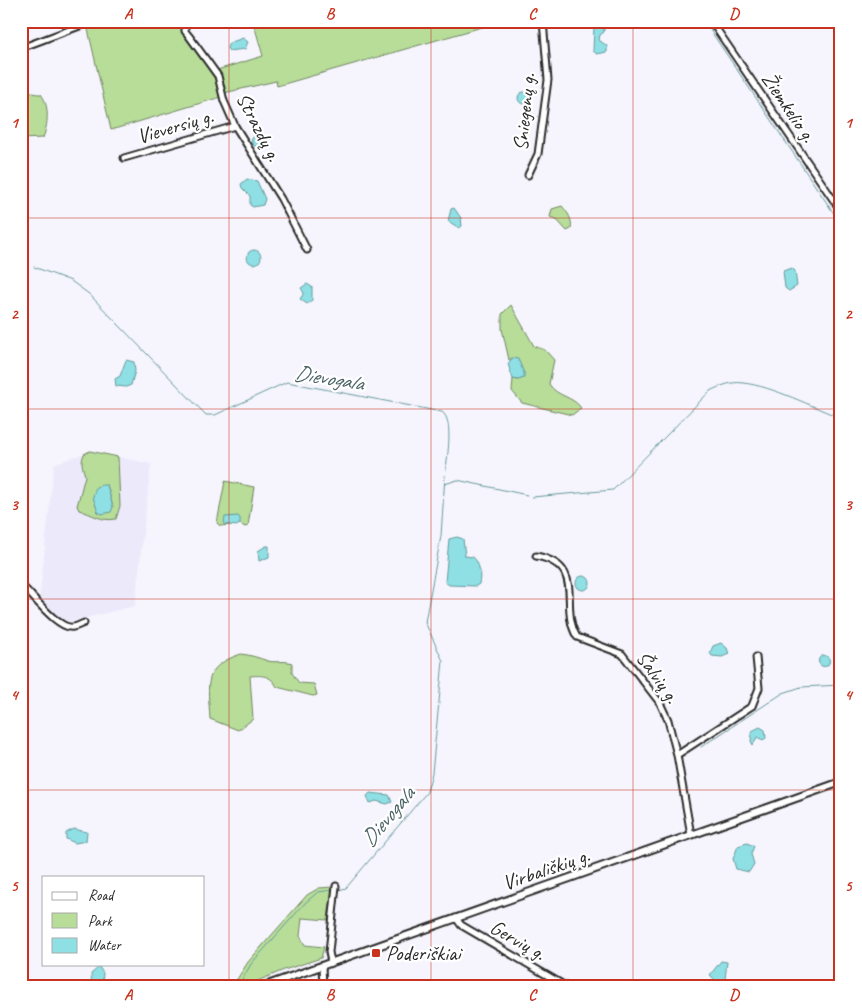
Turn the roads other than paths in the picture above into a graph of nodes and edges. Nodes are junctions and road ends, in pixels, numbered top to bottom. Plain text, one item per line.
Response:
1 (93, 21) edge
2 (185, 21) edge
3 (543, 21) edge
4 (711, 21) edge
5 (21, 48) edge
6 (235, 126) junction
7 (124, 158) dead end
8 (528, 175) dead end
9 (841, 211) edge
10 (307, 250) dead end
11 (536, 556) dead end
12 (21, 585) edge
13 (84, 623) dead end
14 (756, 657) dead end
15 (677, 755) junction
16 (841, 782) edge
17 (691, 835) junction
18 (336, 886) dead end
19 (456, 918) junction
20 (331, 962) junction
21 (322, 966) junction
22 (262, 987) edge
23 (323, 987) edge
24 (567, 987) edge

1 - 5 street
2 - 6 street, Strazdų g.
3 - 8 street, Sniegenų g.
4 - 9 street, Žiemkelio g.
6 - 7 street, Vieversių g.
6 - 10 street, Strazdų g.
11 - 15 street, Šalvių g.
12 - 13 street
14 - 15 street
15 - 17 street, Šalvių g.
16 - 17 main road, Virbališkių g.
17 - 19 main road, Virbališkių g.
18 - 20 street
19 - 20 main road, Virbališkių g.
19 - 24 street, Gervių g.
20 - 21 main road, Virbališkių g.
21 - 22 main road, Virbališkių g.
21 - 23 street

